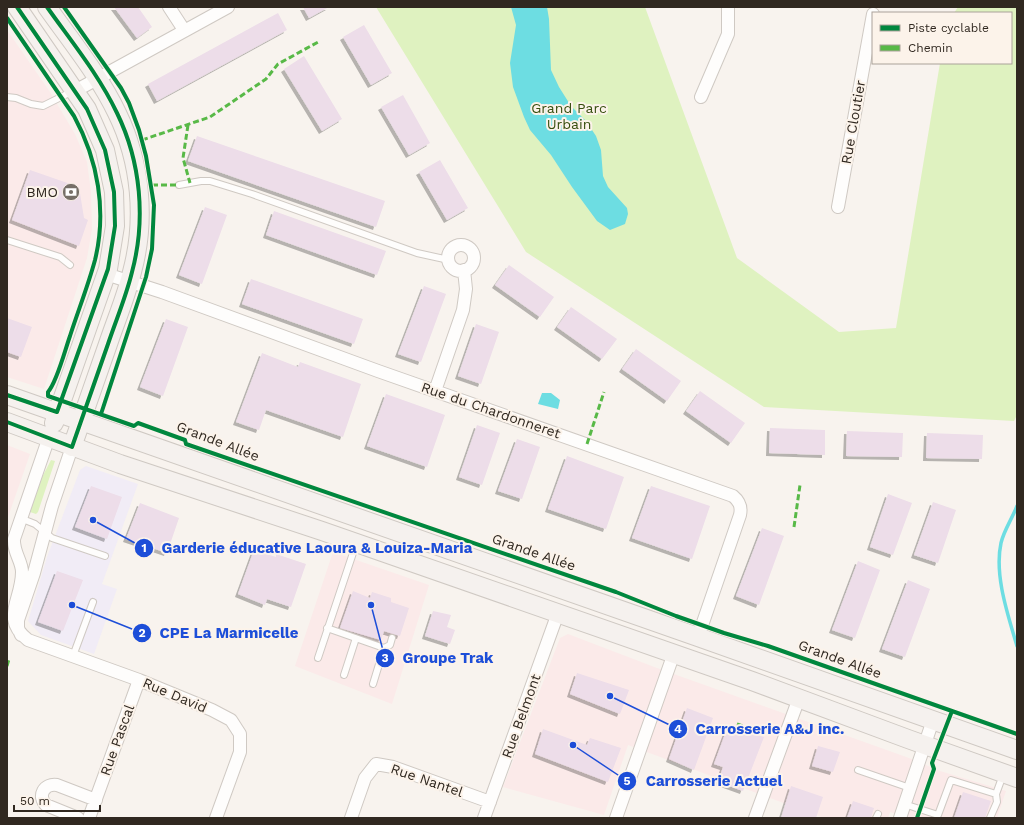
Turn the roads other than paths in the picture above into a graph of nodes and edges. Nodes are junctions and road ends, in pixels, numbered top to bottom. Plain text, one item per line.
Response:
1 (17, 7) edge
2 (47, 7) edge
3 (169, 7) edge
4 (228, 7) edge
5 (728, 7) edge
6 (872, 20) edge
7 (184, 30) junction
8 (97, 78) junction
9 (75, 90) junction
10 (701, 97) dead end
11 (7, 98) edge
12 (179, 185) dead end
13 (838, 207) dead end
14 (7, 240) edge
15 (449, 260) junction
16 (70, 265) dead end
17 (464, 270) junction
18 (106, 274) junction
19 (130, 282) junction
20 (435, 390) junction
21 (7, 395) edge
22 (58, 412) junction
23 (81, 421) junction
24 (7, 422) edge
25 (49, 437) junction
26 (72, 447) junction
27 (20, 518) junction
28 (45, 532) junction
29 (357, 543) junction
30 (105, 556) dead end
31 (93, 602) dead end
32 (558, 613) junction
33 (328, 628) junction
34 (21, 635) junction
35 (698, 637) junction
36 (356, 638) junction
37 (392, 638) dead end
38 (384, 648) junction
39 (674, 653) junction
40 (73, 656) junction
41 (318, 658) dead end
42 (344, 675) dead end
43 (139, 680) junction
44 (373, 684) dead end
45 (799, 698) junction
46 (934, 720) junction
47 (925, 745) junction
48 (1017, 750) edge
49 (858, 770) dead end
50 (1011, 775) edge
51 (910, 788) junction
52 (996, 794) junction
53 (96, 800) junction
54 (490, 802) junction
55 (904, 804) junction
56 (78, 818) edge
57 (89, 818) edge
58 (216, 818) edge
59 (351, 818) edge
60 (484, 818) edge
61 (616, 818) edge
62 (756, 818) edge
63 (900, 818) edge
64 (990, 818) edge

1 - 9 main road
2 - 8 main road
3 - 7 street
4 - 7 street
5 - 10 street
6 - 13 street, Rue Cloutier
7 - 8 street
8 - 9 street
8 - 19 main road
9 - 11 lane
9 - 18 main road
12 - 15 lane
14 - 16 lane
15 - 17 street
15 - 17 street
17 - 20 street
18 - 19 street, Rue du Chardonneret
18 - 22 main road
19 - 20 street, Rue du Chardonneret
19 - 23 main road
20 - 35 street, Rue du Chardonneret
21 - 22 main road, Grande Allée
22 - 23 main road, Grande Allée
22 - 25 main road
23 - 26 main road
23 - 35 main road, Grande Allée
24 - 25 main road
25 - 26 main road
25 - 27 street
26 - 28 street
26 - 29 main road
27 - 28 lane
27 - 34 street
28 - 30 lane
28 - 34 street
29 - 32 main road
29 - 33 lane
31 - 40 lane
32 - 39 main road
32 - 54 street, Rue Belmont
33 - 36 lane
33 - 41 lane
34 - 40 street, Rue David
35 - 46 main road, Grande Allée
36 - 38 lane
36 - 42 lane
37 - 38 lane
38 - 44 lane
39 - 45 main road
39 - 61 street
40 - 43 street, Rue David
43 - 53 street, Rue Pascal
43 - 58 street, Rue David
45 - 47 main road
45 - 62 street
46 - 47 street
46 - 48 main road, Grande Allée
47 - 50 main road
47 - 51 street
49 - 51 lane
50 - 52 lane
51 - 55 street
52 - 55 lane
52 - 64 lane
53 - 56 street
53 - 57 street, Rue Pascal
54 - 59 street, Rue Nantel
54 - 60 street, Rue Belmont
55 - 63 street

